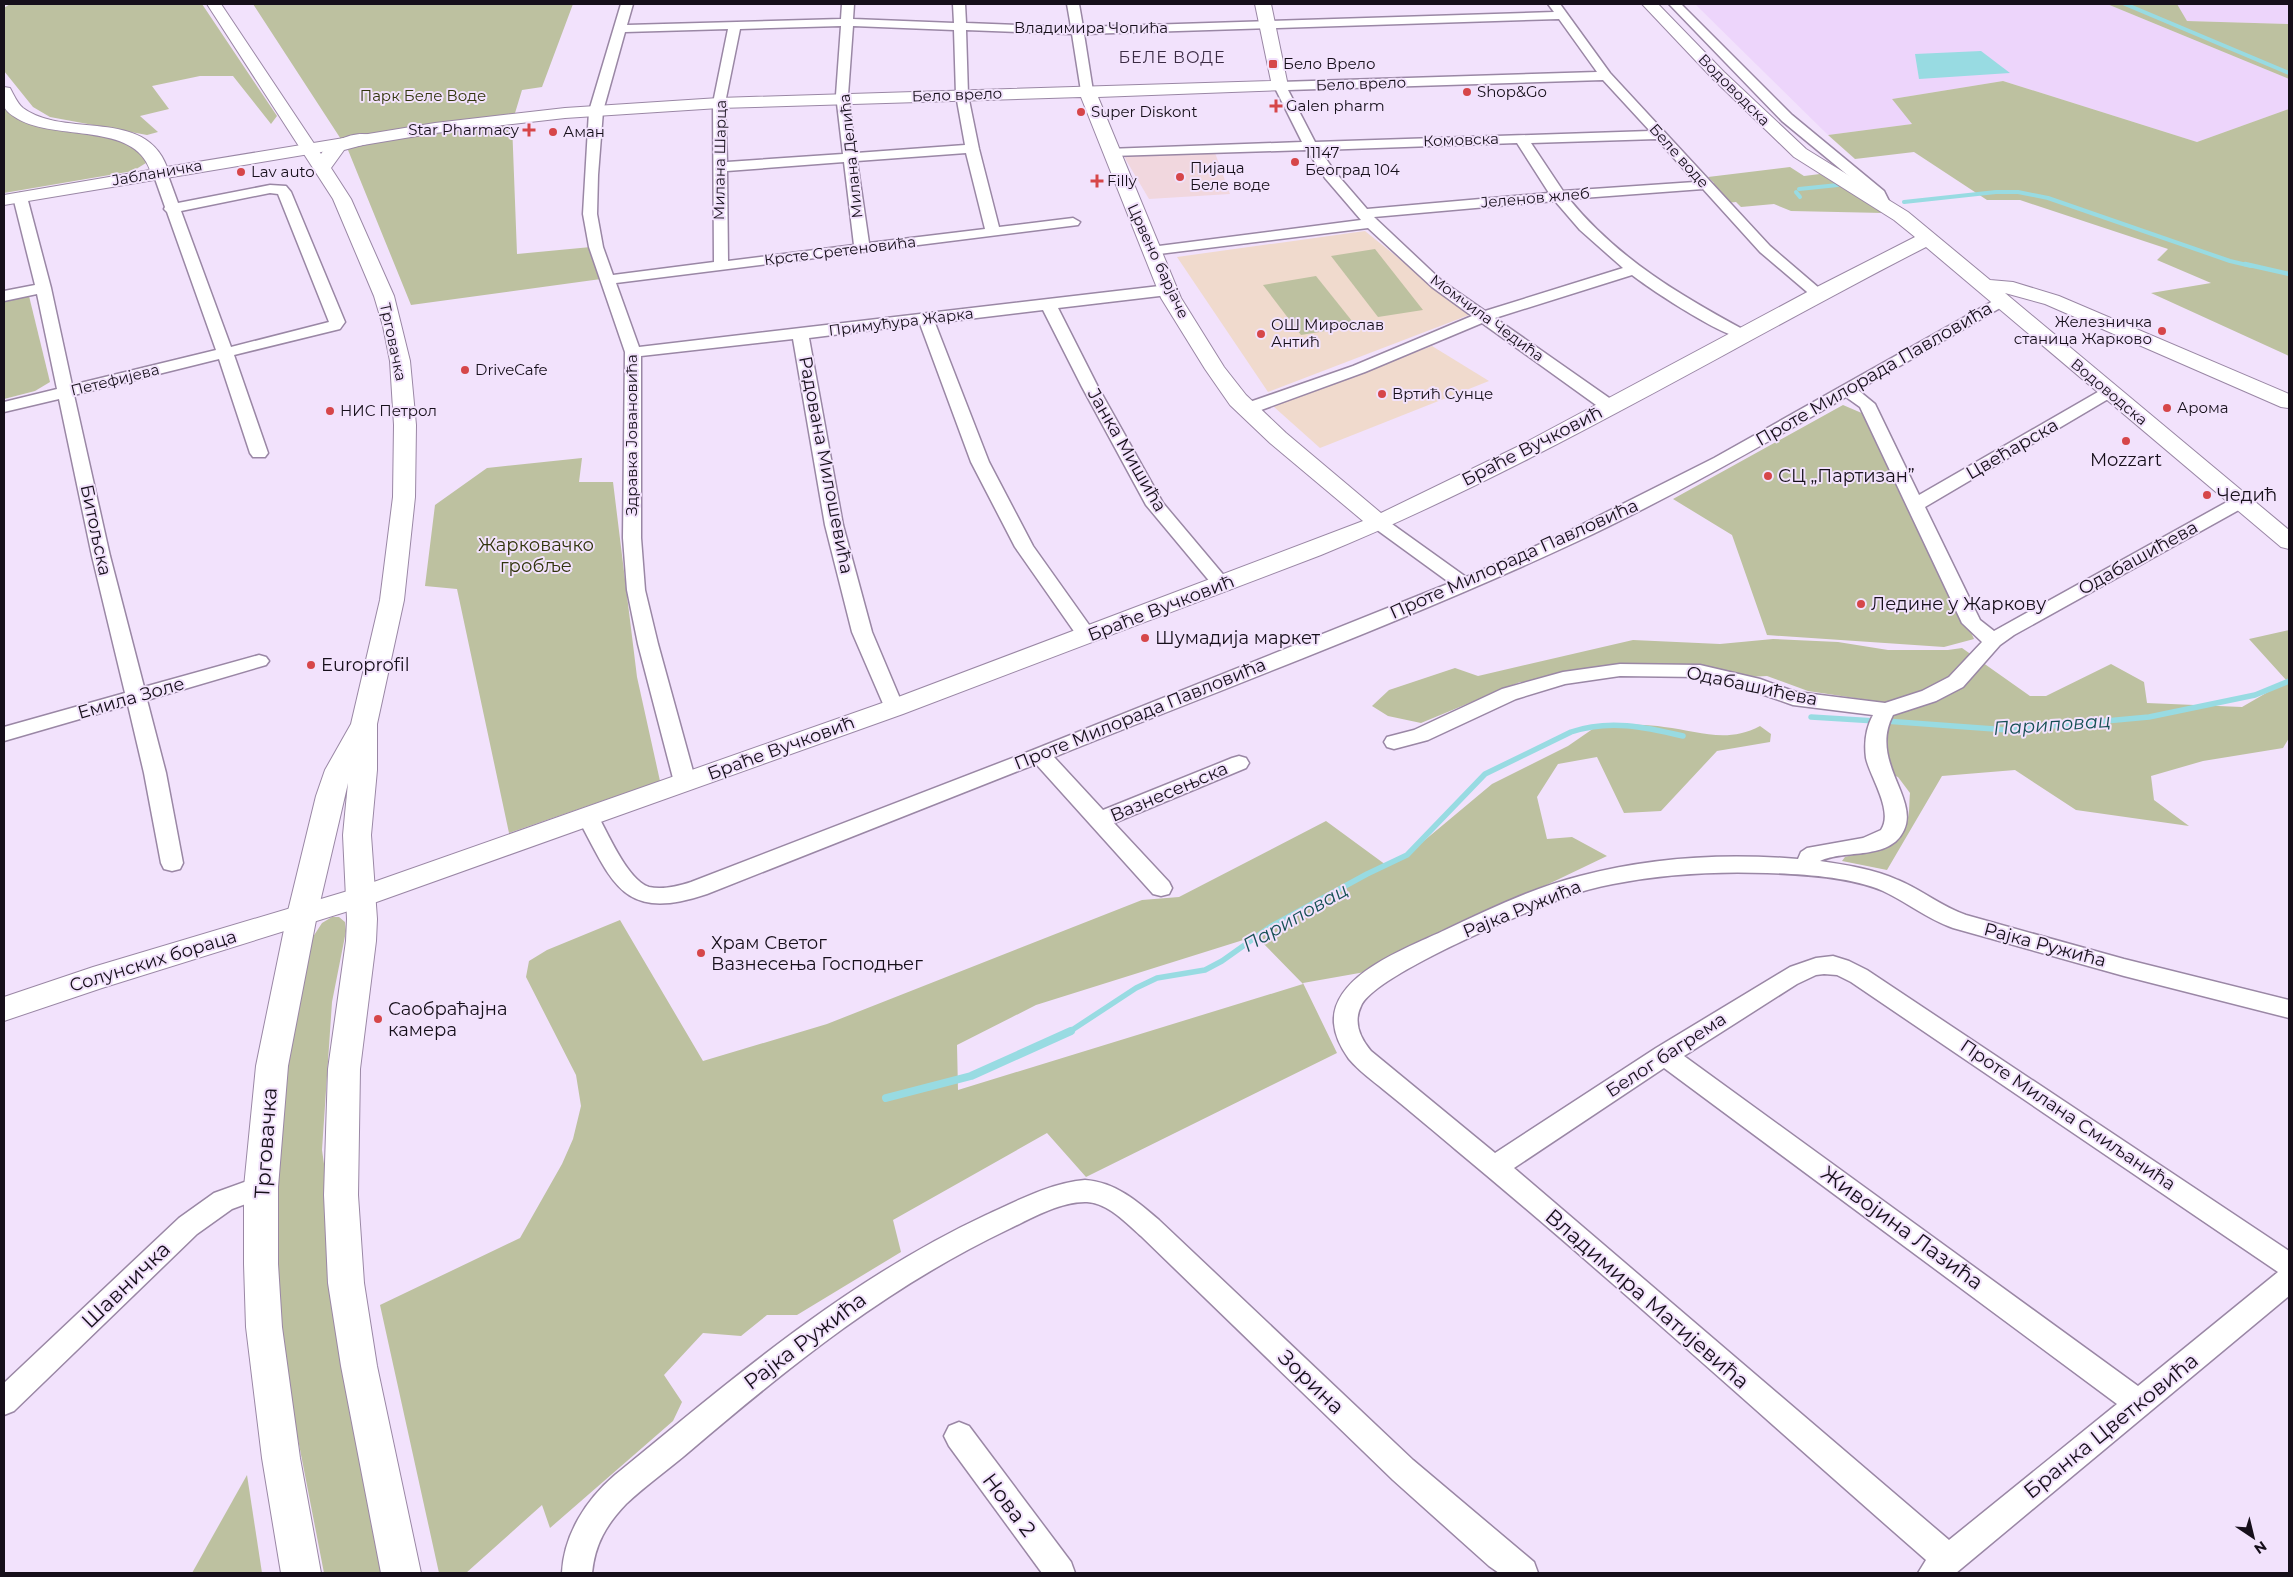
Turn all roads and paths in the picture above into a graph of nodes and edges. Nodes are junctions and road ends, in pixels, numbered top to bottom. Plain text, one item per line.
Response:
1 (214, 4) edge
2 (627, 4) edge
3 (848, 4) edge
4 (959, 4) edge
5 (1073, 4) edge
6 (1263, 4) edge
7 (1554, 4) edge
8 (1650, 4) edge
9 (1674, 4) edge
10 (1563, 15) junction
11 (847, 22) junction
12 (1267, 24) junction
13 (735, 25) junction
14 (960, 26) junction
15 (619, 29) junction
16 (1077, 31) junction
17 (1606, 76) junction
18 (1280, 86) junction
19 (4, 92) edge
20 (1087, 92) junction
21 (962, 95) junction
22 (843, 99) junction
23 (719, 103) junction
24 (596, 111) junction
25 (1660, 135) junction
26 (1521, 138) junction
27 (364, 139) junction
28 (1310, 145) junction
29 (310, 149) junction
30 (972, 149) junction
31 (1112, 152) junction
32 (850, 157) junction
33 (1844, 165) junction
34 (719, 167) junction
35 (322, 168) junction
36 (1823, 170) junction
37 (160, 173) junction
38 (1705, 185) junction
39 (1559, 196) junction
40 (12, 198) edge
41 (1883, 204) junction
42 (172, 209) junction
43 (1367, 219) junction
44 (1073, 222) dead end
45 (993, 231) junction
46 (1926, 239) junction
47 (862, 249) junction
48 (1151, 251) junction
49 (722, 266) junction
50 (1633, 270) junction
51 (608, 280) junction
52 (1985, 286) junction
53 (43, 288) junction
54 (1168, 290) junction
55 (1818, 294) junction
56 (4, 296) edge
57 (2002, 301) junction
58 (1048, 304) junction
59 (1483, 317) junction
60 (926, 319) junction
61 (800, 334) junction
62 (1742, 335) junction
63 (633, 352) junction
64 (225, 353) junction
65 (1846, 390) junction
66 (64, 392) junction
67 (2109, 392) junction
68 (2289, 402) edge
69 (1609, 406) junction
70 (4, 407) edge
71 (1247, 409) junction
72 (259, 453) dead end
73 (2240, 502) junction
74 (1915, 505) junction
75 (1379, 523) junction
76 (2289, 542) edge
77 (1463, 584) junction
78 (1223, 585) junction
79 (1087, 636) junction
80 (1993, 641) junction
81 (259, 661) dead end
82 (137, 696) junction
83 (894, 708) junction
84 (1883, 716) junction
85 (364, 724) junction
86 (4, 734) edge
87 (1394, 742) dead end
88 (1040, 755) junction
89 (1239, 763) dead end
90 (685, 782) junction
91 (588, 817) junction
92 (1100, 820) junction
93 (172, 863) dead end
94 (1808, 867) junction
95 (1161, 888) dead end
96 (361, 896) junction
97 (302, 915) junction
98 (1846, 968) joint
99 (4, 1009) edge
100 (2289, 1009) edge
101 (1348, 1037) joint
102 (1665, 1055) junction
103 (1494, 1167) junction
104 (261, 1186) junction
105 (1098, 1193) joint
106 (2289, 1265) edge
107 (2289, 1280) edge
108 (4, 1402) edge
109 (2138, 1403) junction
110 (959, 1436) dead end
111 (1941, 1566) edge
112 (302, 1573) edge
113 (401, 1573) edge
114 (577, 1573) edge
115 (1060, 1573) edge
116 (1523, 1573) edge

1 - 29 street, Трговачка
2 - 15 street, Здравка Јовановића
3 - 11 street, Милана Делића
4 - 14 street
5 - 16 street, Црвено барјаче
6 - 12 street, Момчила Чедића
7 - 10 street, Беле воде
8 - 36 street, Водоводска
9 - 33 street, Водоводска
10 - 12 street, Владимира Чопића
10 - 17 street, Беле воде
11 - 13 street, Владимира Чопића
11 - 14 street, Владимира Чопића
11 - 22 street, Милана Делића
12 - 16 street, Владимира Чопића
12 - 18 street, Момчила Чедића
13 - 15 street, Владимира Чопића
13 - 23 street, Милана Шарца
14 - 16 street, Владимира Чопића
14 - 21 street
15 - 24 street, Здравка Јовановића
16 - 20 street, Црвено барјаче
17 - 18 street, Бело врело
17 - 25 street, Беле воде
18 - 20 street, Бело врело
18 - 28 street, Момчила Чедића
19 - 37 street
20 - 21 street, Бело врело
20 - 31 street, Црвено барјаче
21 - 22 street, Бело врело
21 - 30 street
22 - 23 street, Бело врело
22 - 32 street, Милана Делића
23 - 24 street, Бело врело
23 - 34 street, Милана Шарца
24 - 27 street, Бело врело
24 - 51 street, Здравка Јовановића
25 - 26 street, Комовска
25 - 38 street, Беле воде
26 - 28 street, Комовска
26 - 39 street
27 - 29 street, Бело врело
27 - 35 street
28 - 31 street, Комовска
28 - 43 street, Момчила Чедића
29 - 35 street, Трговачка
29 - 37 street, Јабланичка
30 - 32 street
30 - 45 street
31 - 48 street, Црвено барјаче
32 - 34 street
32 - 47 street, Милана Делића
33 - 36 street
33 - 41 street, Водоводска
34 - 49 street, Милана Шарца
35 - 85 street, Трговачка
36 - 41 street, Водоводска
37 - 40 street, Јабланичка
37 - 42 street
38 - 39 street, Јеленов жлеб
38 - 55 street, Беле воде
39 - 43 street, Јеленов жлеб
39 - 50 street
40 - 53 street, Битољска
41 - 46 street, Водоводска
42 - 64 street
42 - 64 street, Петефијева
43 - 48 street
43 - 59 street, Момчила Чедића
44 - 45 street, Крсте Сретеновића
45 - 47 street, Крсте Сретеновића
46 - 52 street, Водоводска
46 - 55 street, Браће Вучковић
47 - 49 street, Крсте Сретеновића
48 - 54 street, Црвено барјаче
49 - 51 street, Крсте Сретеновића
50 - 59 street
50 - 62 street
51 - 63 street, Здравка Јовановића
52 - 57 street, Водоводска
52 - 68 street
53 - 56 street
53 - 66 street, Битољска
54 - 58 street, Примућура Жарка
54 - 71 street, Црвено барјаче
55 - 62 street, Браће Вучковић
57 - 65 street, Проте Милорада Павловића
57 - 67 street, Водоводска
58 - 60 street, Примућура Жарка
58 - 78 street, Јанка Мишића
59 - 69 street, Момчила Чедића
59 - 71 street
60 - 61 street, Примућура Жарка
60 - 79 street
61 - 63 street, Примућура Жарка
61 - 83 street, Радована Милошевића
62 - 69 street, Браће Вучковић
63 - 90 street, Здравка Јовановића
64 - 66 street, Петефијева
64 - 72 street
65 - 74 street
65 - 77 street, Проте Милорада Павловића
66 - 70 street, Петефијева
66 - 82 street, Битољска
67 - 73 street, Водоводска
67 - 74 street, Цвећарска
69 - 75 street, Браће Вучковић
71 - 75 street, Црвено барјаче
73 - 76 street, Водоводска
73 - 80 street, Одабашићева
74 - 80 street
75 - 77 street, Црвено барјаче
75 - 78 street, Браће Вучковић
77 - 88 street, Проте Милорада Павловића
78 - 79 street, Браће Вучковић
79 - 83 street, Браће Вучковић
80 - 84 street, Одабашићева
81 - 82 street, Емила Золе
82 - 86 street, Емила Золе
82 - 93 street, Битољска
83 - 90 street, Браће Вучковић
84 - 87 street, Одабашићева
84 - 94 street
85 - 96 street, Трговачка
85 - 97 street, Трговачка
88 - 91 street, Проте Милорада Павловића
88 - 92 street
89 - 92 street, Вазнесењска
90 - 91 street, Браће Вучковић
91 - 96 street, Браће Вучковић
92 - 95 street
94 - 100 street, Рајка Ружића
94 - 101 street, Рајка Ружића
96 - 97 street, Солунских бораца
96 - 113 street, Трговачка
97 - 99 street, Солунских бораца
97 - 104 street, Трговачка
98 - 102 street, Белог багрема
98 - 106 street, Проте Милана Смиљанића
101 - 103 street, Владимира Матијевића
102 - 103 street, Белог багрема
102 - 109 street, Живојина Лазића
103 - 111 street, Владимира Матијевића
104 - 108 street, Шавничка
104 - 112 street, Трговачка
105 - 114 street, Рајка Ружића
105 - 116 street, Зорина
107 - 109 street, Бранка Цветковића
109 - 111 street, Бранка Цветковића
110 - 115 street, Нова 2

